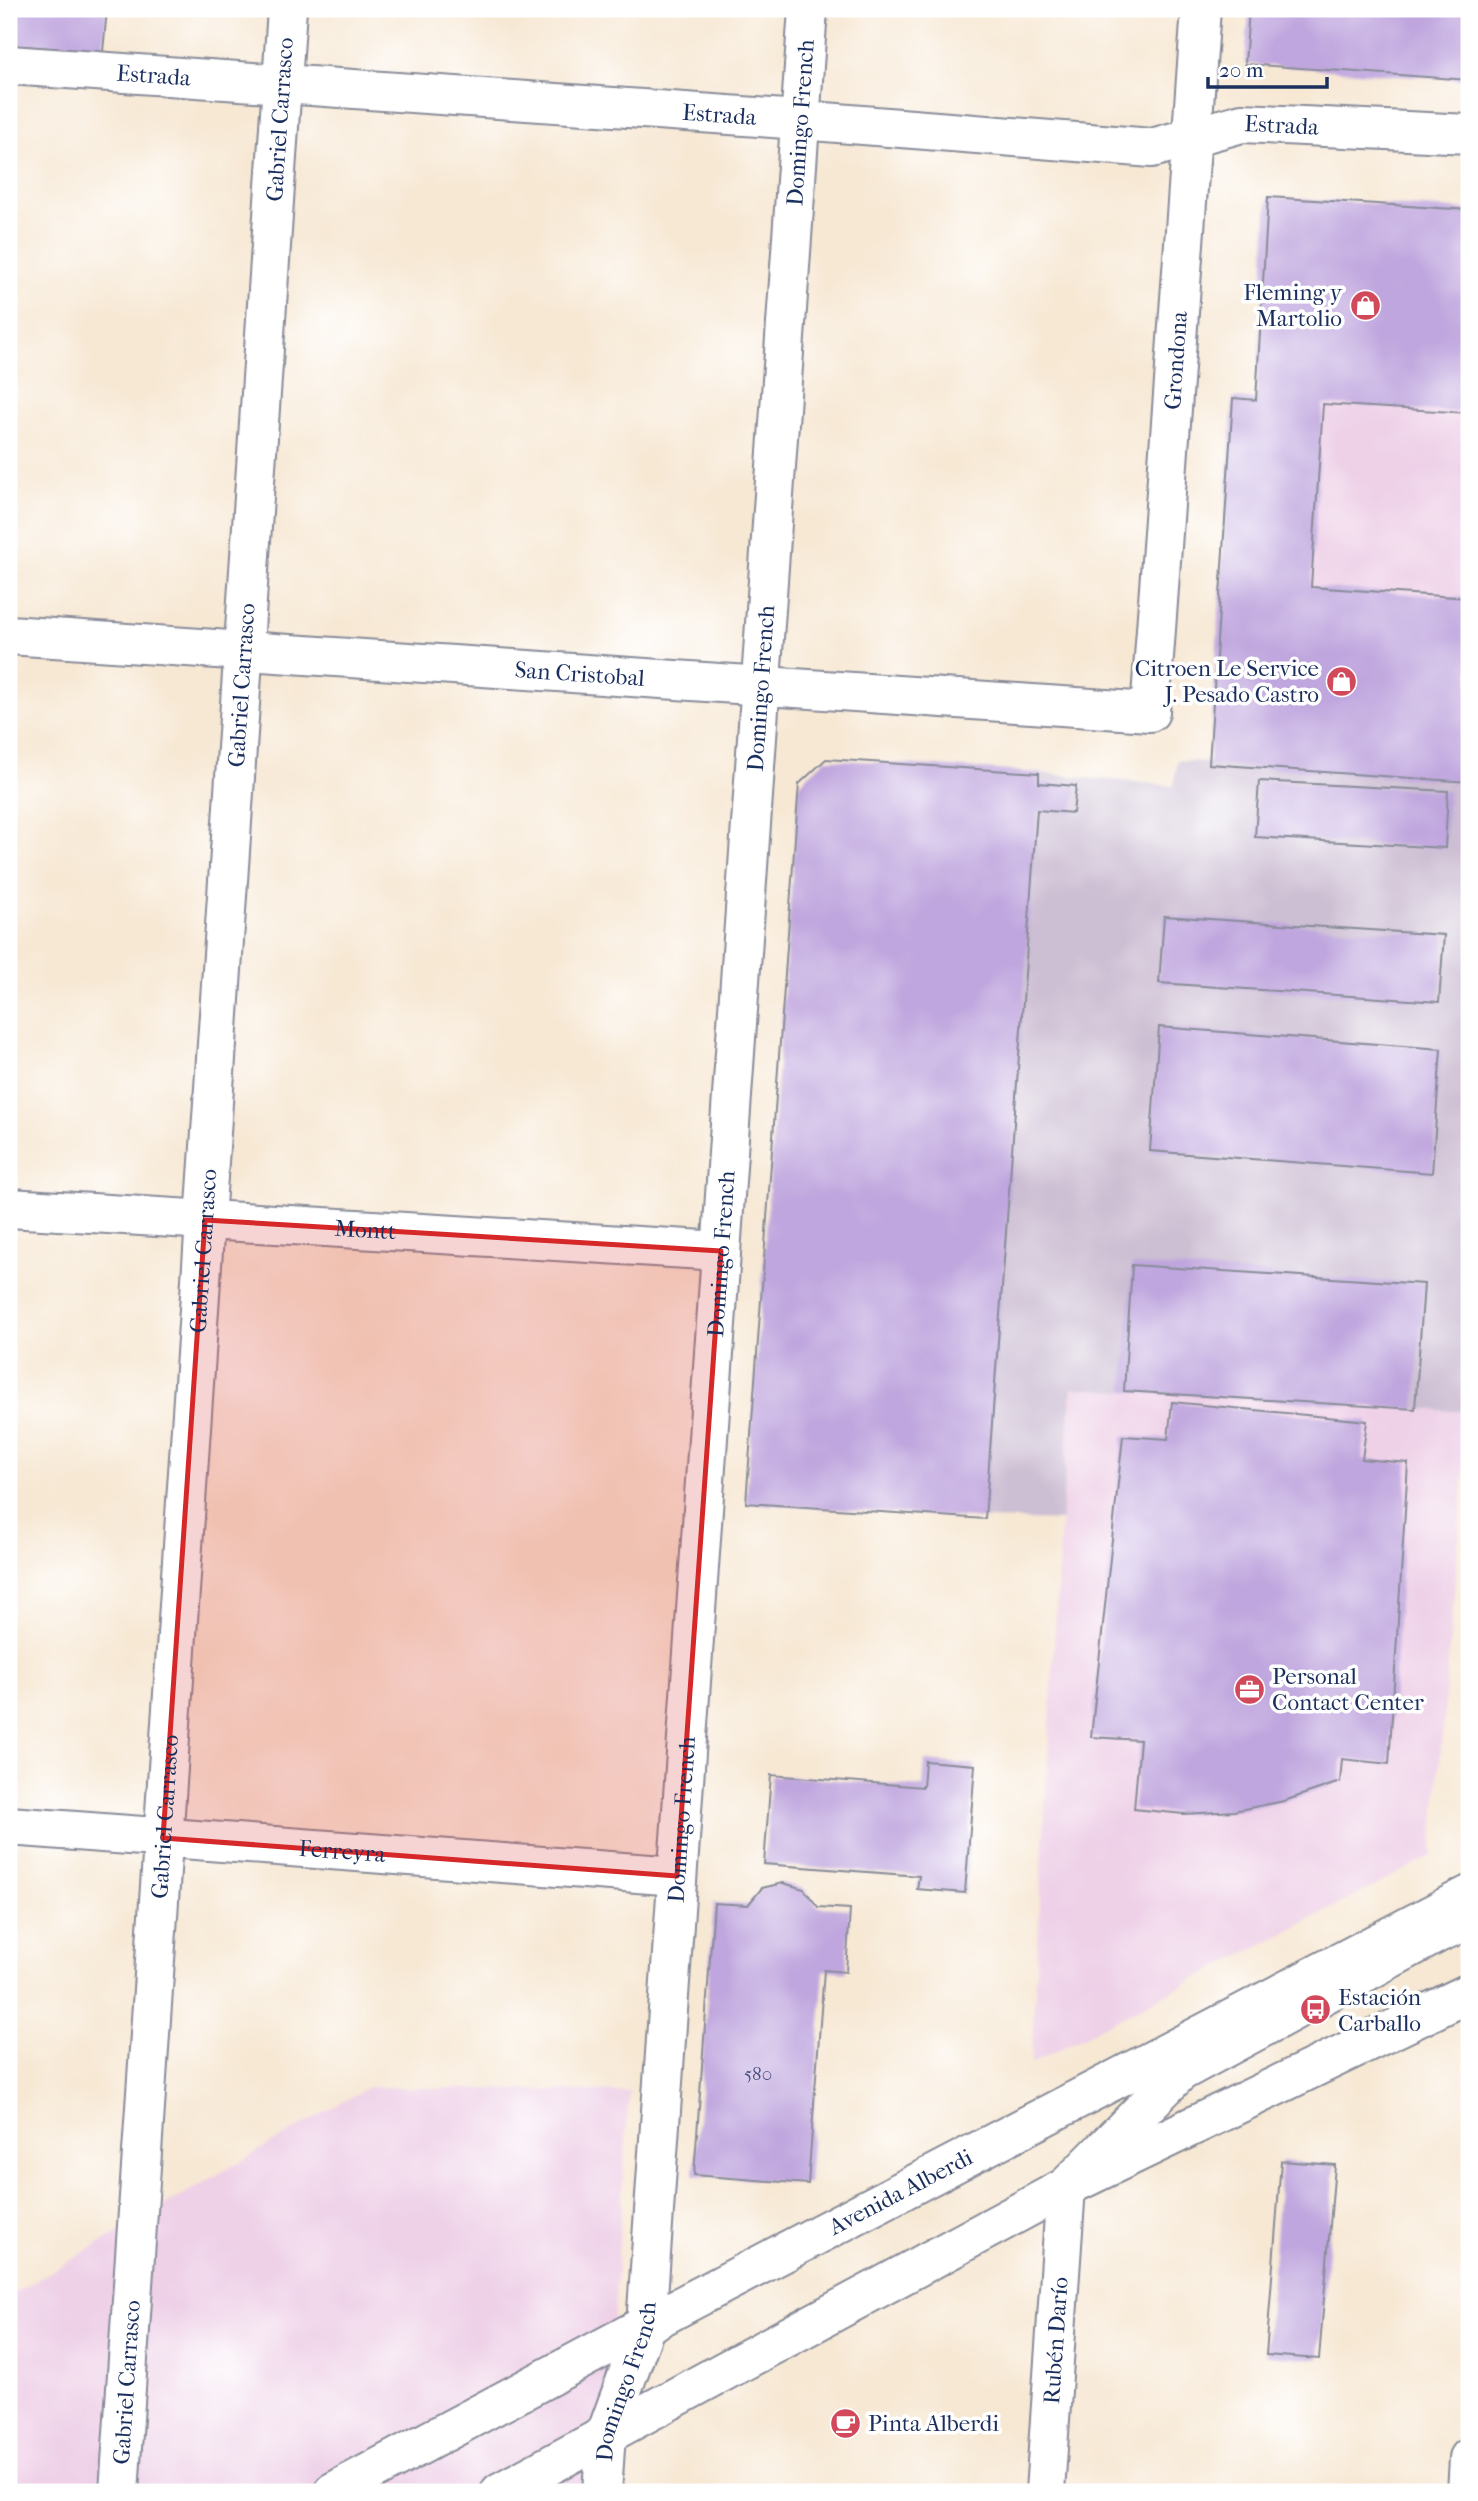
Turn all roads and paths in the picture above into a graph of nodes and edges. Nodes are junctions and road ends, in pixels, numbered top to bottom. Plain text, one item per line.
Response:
1 (287, 9) edge
2 (808, 9) edge
3 (1201, 9) edge
4 (9, 65) edge
5 (282, 84) junction
6 (800, 120) junction
7 (1469, 134) edge
8 (1191, 137) junction
9 (9, 635) edge
10 (244, 651) junction
11 (761, 685) junction
12 (1150, 712) joint
13 (9, 1208) edge
14 (205, 1220) junction
15 (721, 1251) junction
16 (9, 1826) edge
17 (163, 1838) junction
18 (677, 1876) junction
19 (1469, 1895) edge
20 (1469, 1920) edge
21 (1469, 1993) edge
22 (1180, 2072) junction
23 (1068, 2106) junction
24 (1066, 2187) junction
25 (646, 2325) junction
26 (606, 2434) junction
27 (1469, 2458) edge
28 (119, 2492) edge
29 (333, 2492) edge
30 (500, 2492) edge
31 (602, 2492) edge
32 (1045, 2492) edge
33 (1467, 2492) edge

1 - 5 street, Gabriel Carrasco
2 - 6 street, Domingo French
3 - 8 street, Grondona
4 - 5 street, Estrada
5 - 6 street, Estrada
5 - 10 street, Gabriel Carrasco
6 - 8 street, Estrada
6 - 11 street, Domingo French
7 - 8 street, Estrada
8 - 12 street, Grondona
9 - 10 street, San Cristobal
10 - 11 street, San Cristobal
10 - 14 street, Gabriel Carrasco
11 - 12 street, San Cristobal
11 - 15 street, Domingo French
13 - 14 street, Montt
14 - 15 street, Montt
14 - 17 street, Gabriel Carrasco
15 - 18 street, Domingo French
16 - 17 street, Ferreyra
17 - 18 street, Ferreyra
17 - 28 street, Gabriel Carrasco
18 - 25 street, Domingo French
19 - 23 street, Avenida Alberdi
20 - 22 street
21 - 24 street
22 - 23 street
22 - 24 street
23 - 25 street, Avenida Alberdi
24 - 26 street
24 - 32 street, Rubén Darío
25 - 26 street, Domingo French
25 - 29 street, Avenida Alberdi
26 - 30 street
26 - 31 street, Domingo French
27 - 33 street

